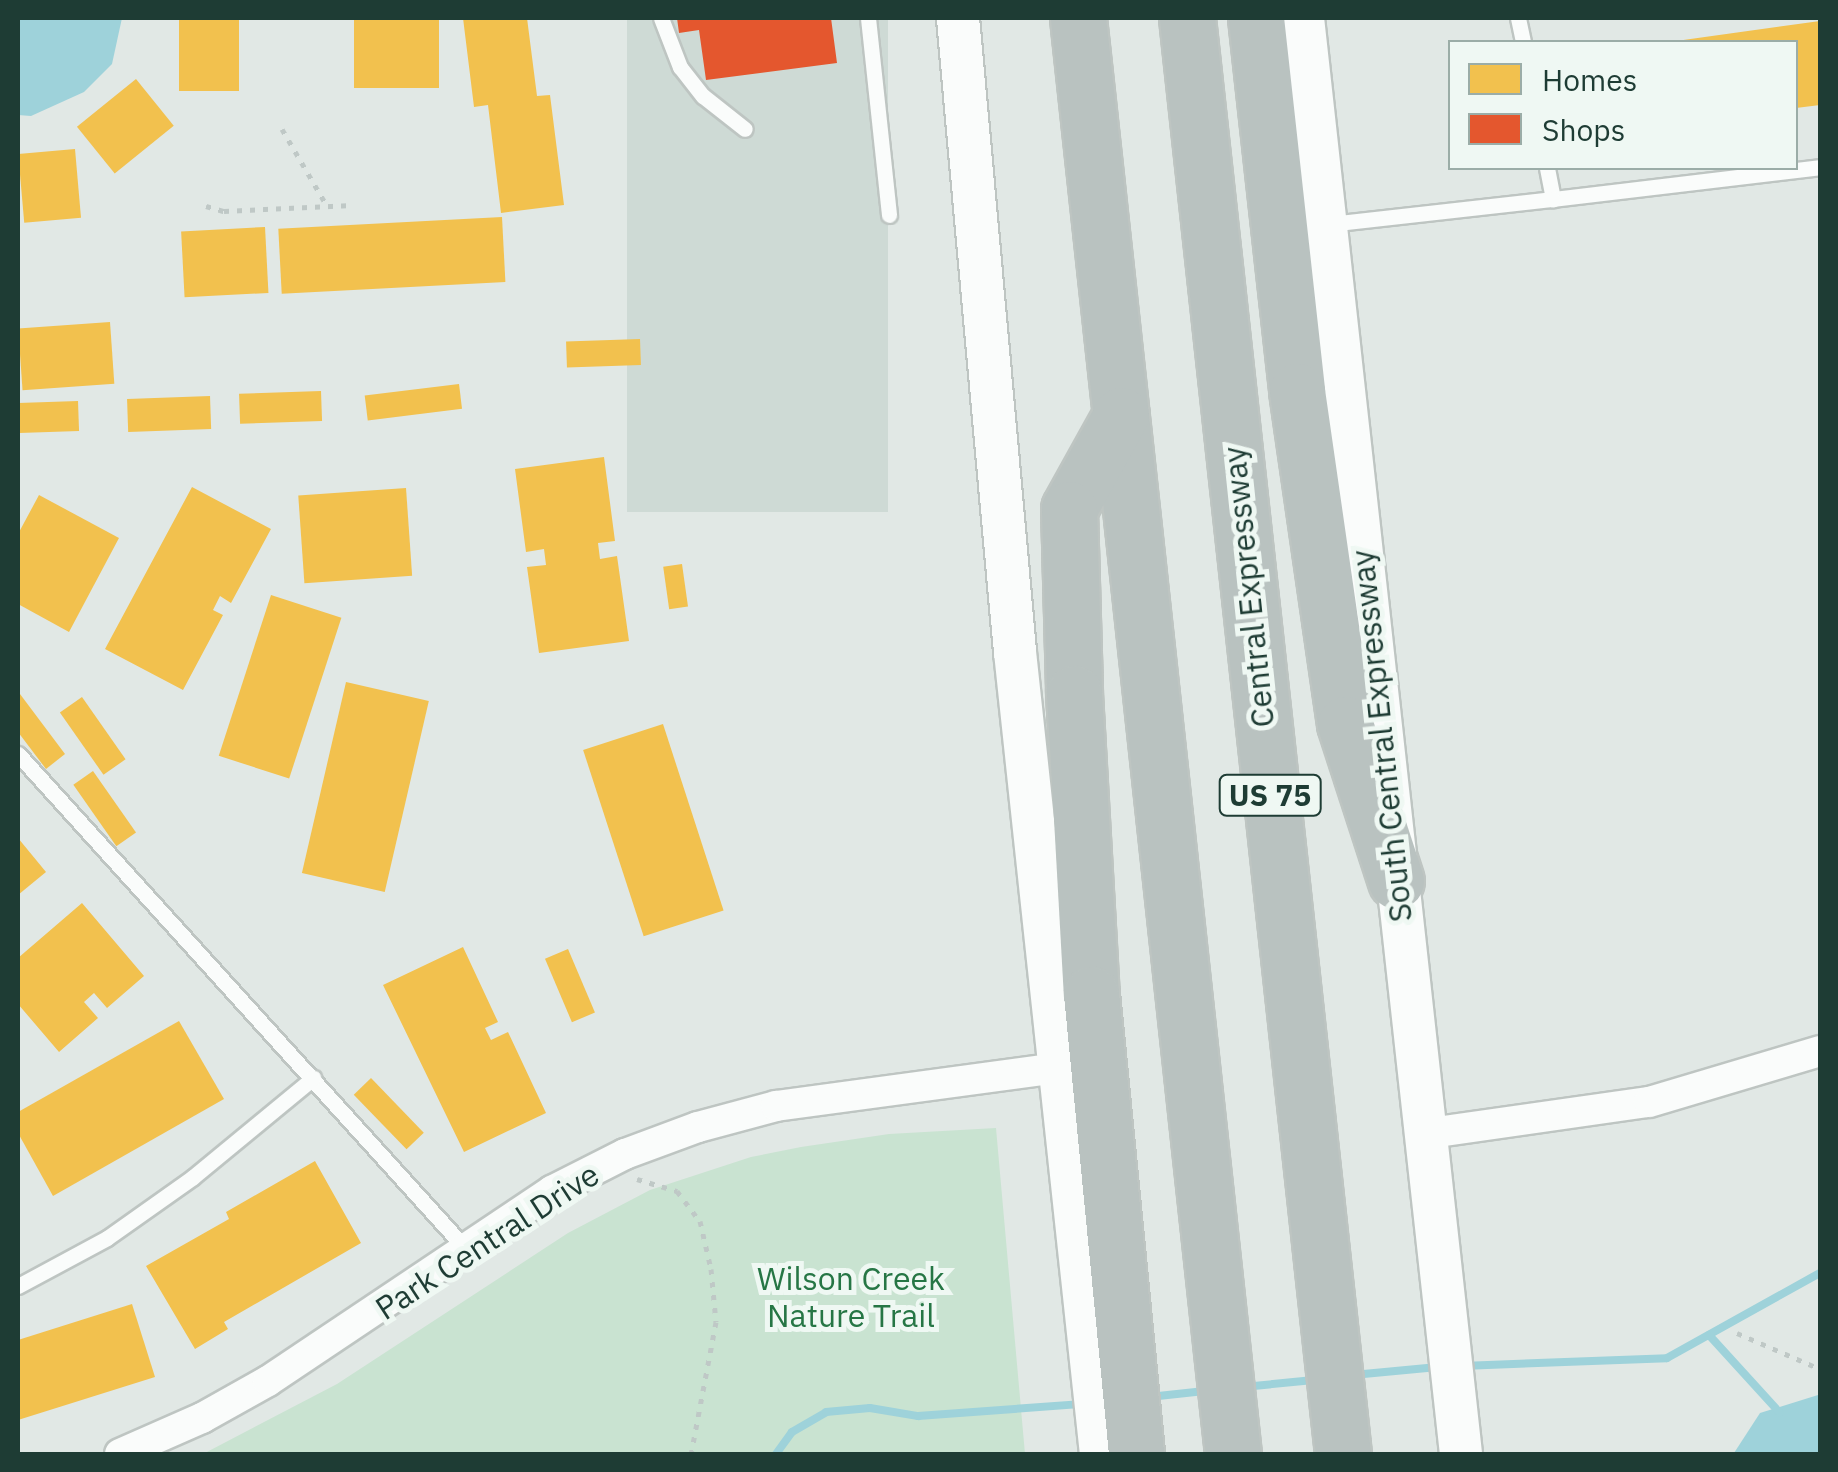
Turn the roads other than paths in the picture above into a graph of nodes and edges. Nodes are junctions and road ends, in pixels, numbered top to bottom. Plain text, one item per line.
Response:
1 (661, 18) edge
2 (868, 18) edge
3 (958, 18) edge
4 (1078, 18) edge
5 (1188, 18) edge
6 (1256, 18) edge
7 (1303, 18) edge
8 (746, 128) dead end
9 (1547, 170) edge
10 (1795, 170) edge
11 (1554, 199) junction
12 (889, 215) dead end
13 (1326, 224) junction
14 (1121, 415) junction
15 (18, 754) edge
16 (1396, 881) junction
17 (1820, 1052) edge
18 (1058, 1068) junction
19 (314, 1078) junction
20 (1423, 1134) junction
21 (465, 1248) junction
22 (18, 1286) edge
23 (1104, 1331) junction
24 (1118, 1452) edge
25 (120, 1454) edge
26 (1233, 1454) edge
27 (1343, 1454) edge
28 (1460, 1454) edge

1 - 8 lane
2 - 12 lane
3 - 18 main road
4 - 14 highway
5 - 27 highway, Central Expressway / US 75
6 - 16 highway
7 - 13 main road, South Central Expressway
9 - 11 lane
10 - 11 lane
11 - 13 lane
13 - 16 main road, South Central Expressway
14 - 23 highway
14 - 26 highway
15 - 19 lane
16 - 20 main road, South Central Expressway
17 - 20 street
18 - 21 street, Park Central Drive
18 - 23 main road
19 - 21 lane
19 - 22 lane
20 - 28 main road, South Central Expressway
21 - 25 street, Park Central Drive
23 - 24 highway

